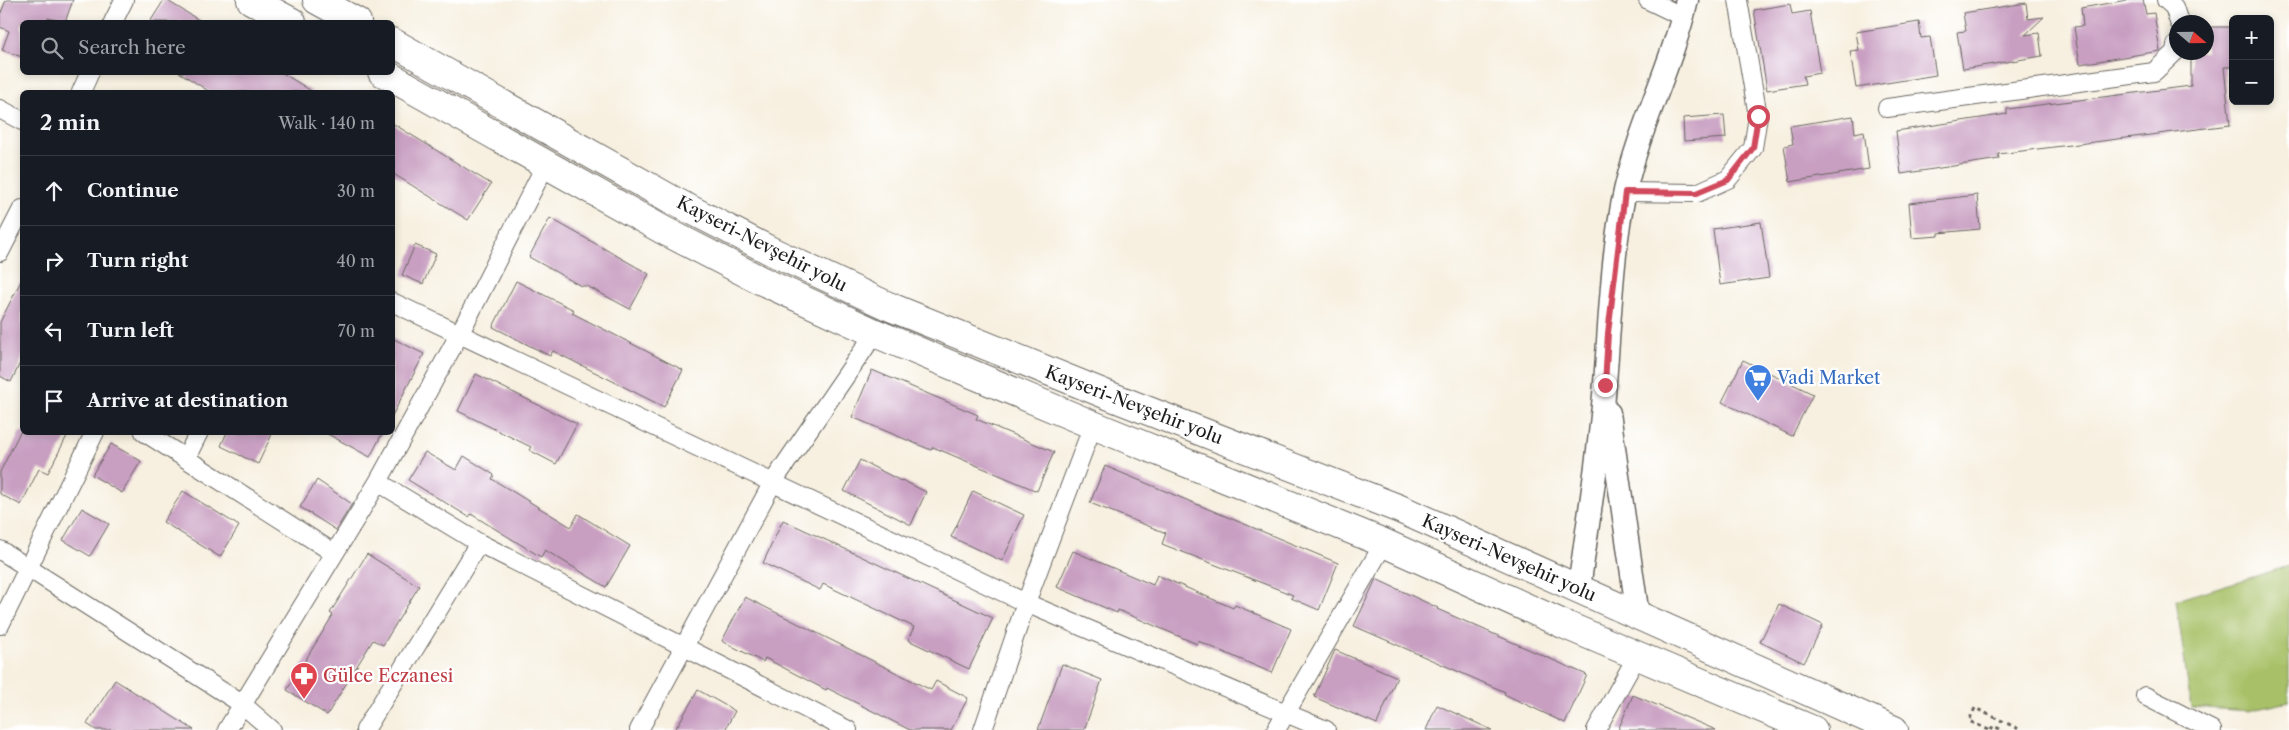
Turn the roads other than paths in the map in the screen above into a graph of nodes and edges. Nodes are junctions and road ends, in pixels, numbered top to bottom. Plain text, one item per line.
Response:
1 (124, 0) edge
2 (251, 0) edge
3 (317, 0) edge
4 (1648, 0) edge
5 (1738, 0) edge
6 (2166, 0) edge
7 (1685, 9) edge
8 (2177, 15) edge
9 (114, 20) edge
10 (288, 20) edge
11 (353, 20) edge
12 (395, 44) edge
13 (2169, 58) edge
14 (89, 75) edge
15 (387, 75) edge
16 (82, 90) edge
17 (1887, 108) dead end
18 (0, 109) edge
19 (20, 120) edge
20 (546, 164) junction
21 (1625, 192) junction
22 (20, 213) edge
23 (0, 252) edge
24 (395, 303) edge
25 (460, 333) junction
26 (875, 333) junction
27 (1605, 385) junction
28 (1093, 425) junction
29 (94, 435) edge
30 (149, 435) edge
31 (198, 435) edge
32 (186, 458) junction
33 (378, 482) junction
34 (773, 482) junction
35 (479, 543) junction
36 (1384, 543) junction
37 (0, 550) edge
38 (334, 553) junction
39 (28, 567) junction
40 (1579, 589) junction
41 (1026, 603) junction
42 (1638, 616) junction
43 (0, 625) edge
44 (685, 647) junction
45 (1637, 656) junction
46 (2145, 696) dead end
47 (242, 704) junction
48 (1286, 712) junction
49 (227, 730) edge
50 (272, 730) edge
51 (365, 730) edge
52 (639, 730) edge
53 (848, 730) edge
54 (983, 730) edge
55 (1276, 730) edge
56 (1326, 730) edge
57 (1596, 730) edge
58 (1813, 730) edge
59 (1894, 730) edge
60 (2212, 730) edge

1 - 9 street
2 - 10 highway
3 - 11 highway
4 - 7 street
5 - 21 street
6 - 8 street
7 - 21 street
12 - 40 highway, Kayseri-Nevşehir yolu
13 - 17 street
14 - 16 street
15 - 20 highway, Kayseri-Nevşehir yolu
18 - 19 street
20 - 25 street
20 - 26 highway, Kayseri-Nevşehir yolu
21 - 27 street
22 - 23 street
24 - 25 street
25 - 33 street
25 - 34 street
26 - 28 highway, Kayseri-Nevşehir yolu
26 - 34 street
27 - 40 street
27 - 42 street
28 - 36 highway, Kayseri-Nevşehir yolu
28 - 41 street
29 - 39 street
30 - 32 street
31 - 32 street
32 - 38 street
33 - 35 street
33 - 38 street
34 - 41 street
34 - 44 street
35 - 44 street
35 - 51 street
36 - 45 highway, Kayseri-Nevşehir yolu
36 - 48 street
37 - 39 street
38 - 47 street
39 - 43 street
39 - 47 street
40 - 42 highway, Kayseri-Nevşehir yolu
41 - 48 street
41 - 54 street
42 - 59 highway, Kayseri-Nevşehir yolu
44 - 52 street
44 - 53 street
45 - 57 street
45 - 58 highway, Kayseri-Nevşehir yolu
46 - 60 street
47 - 49 street
47 - 50 street
48 - 55 street
48 - 56 street

